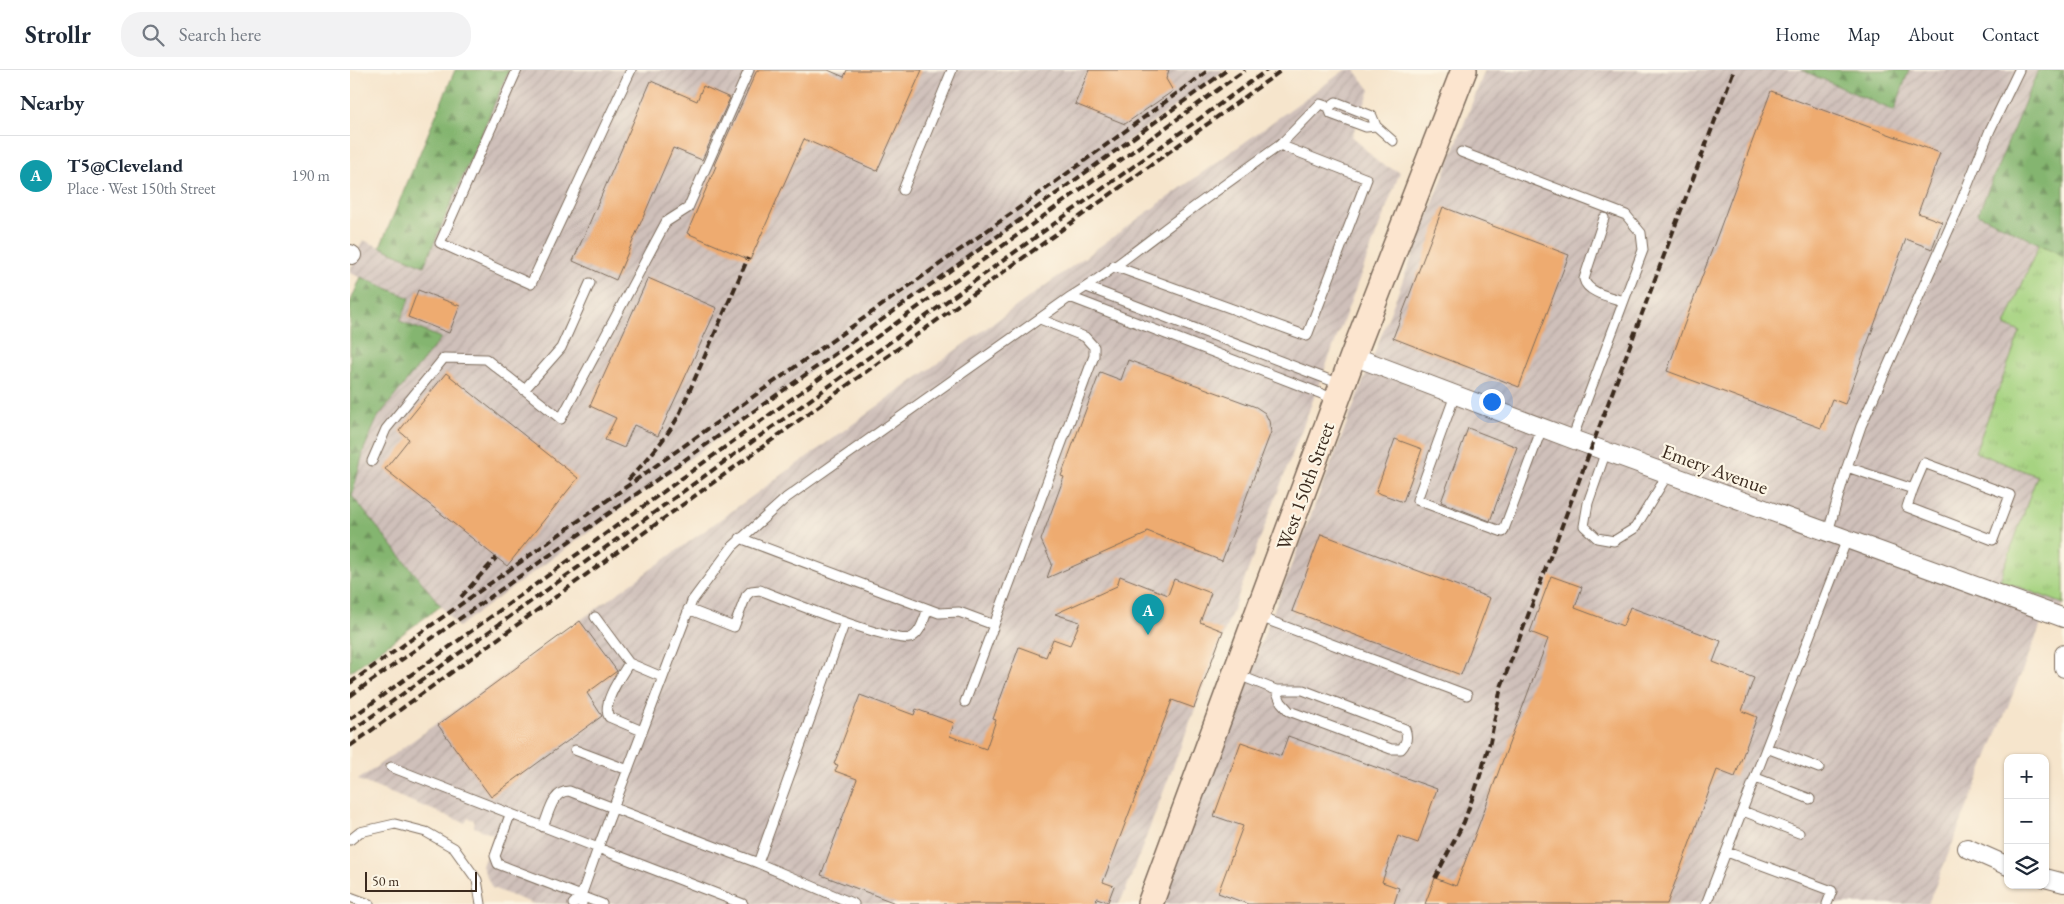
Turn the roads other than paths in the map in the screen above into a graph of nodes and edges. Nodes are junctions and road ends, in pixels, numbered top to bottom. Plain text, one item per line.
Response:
1 (517, 70) edge
2 (631, 70) edge
3 (749, 70) edge
4 (952, 70) edge
5 (1464, 70) edge
6 (2019, 70) edge
7 (1393, 141) dead end
8 (1280, 144) junction
9 (1461, 152) dead end
10 (903, 190) dead end
11 (1604, 218) dead end
12 (1114, 266) junction
13 (590, 283) dead end
14 (1087, 287) junction
15 (1070, 297) junction
16 (1624, 301) junction
17 (1040, 319) junction
18 (1167, 319) junction
19 (1162, 334) junction
20 (1353, 356) junction
21 (524, 390) junction
22 (1340, 392) junction
23 (1455, 395) junction
24 (1542, 428) junction
25 (1572, 439) junction
26 (1606, 451) junction
27 (372, 461) dead end
28 (1847, 467) junction
29 (1668, 474) junction
30 (1913, 488) junction
31 (1828, 532) junction
32 (740, 538) junction
33 (1847, 539) junction
34 (688, 609) junction
35 (928, 609) junction
36 (1257, 616) junction
37 (595, 617) dead end
38 (2064, 618) edge
39 (845, 622) junction
40 (994, 625) junction
41 (2064, 654) edge
42 (629, 663) junction
43 (2064, 668) edge
44 (1236, 674) junction
45 (662, 677) junction
46 (1276, 690) junction
47 (1467, 695) dead end
48 (965, 702) dead end
49 (642, 731) junction
50 (1767, 748) junction
51 (575, 750) dead end
52 (391, 767) dead end
53 (1819, 768) dead end
54 (628, 770) junction
55 (1756, 778) junction
56 (1810, 799) dead end
57 (614, 807) junction
58 (1743, 811) junction
59 (510, 815) junction
60 (543, 828) junction
61 (1799, 833) dead end
62 (350, 840) edge
63 (598, 848) junction
64 (1967, 848) dead end
65 (1727, 852) junction
66 (758, 863) junction
67 (2004, 864) edge
68 (2049, 879) edge
69 (2064, 882) edge
70 (350, 896) edge
71 (581, 900) edge
72 (370, 904) edge
73 (481, 904) edge
74 (573, 904) edge
75 (602, 904) edge
76 (743, 904) edge
77 (854, 904) edge
78 (1150, 904) edge
79 (1706, 904) edge
80 (1827, 904) edge

1 - 2 lane
3 - 21 lane
4 - 10 lane
5 - 20 main road, West 150th Street
6 - 28 lane
7 - 8 lane
8 - 12 lane
8 - 12 lane
9 - 16 lane
11 - 16 lane
12 - 14 lane
13 - 21 lane
14 - 15 lane
14 - 18 lane
15 - 17 lane
15 - 19 lane
16 - 25 lane
17 - 32 lane
17 - 40 lane
18 - 19 lane
18 - 22 lane
19 - 22 lane
20 - 22 main road, West 150th Street
20 - 23 street, Emery Avenue
21 - 27 lane
22 - 36 main road, West 150th Street
23 - 24 street, Emery Avenue
23 - 24 lane
24 - 25 street, Emery Avenue
25 - 26 street, Emery Avenue
26 - 29 street, Emery Avenue
26 - 29 lane
28 - 30 lane
28 - 31 lane
29 - 31 street, Emery Avenue
30 - 30 lane
31 - 33 street, Emery Avenue
32 - 34 lane
32 - 35 lane
33 - 38 street, Emery Avenue
33 - 50 lane
34 - 39 lane
34 - 45 lane
35 - 39 lane
35 - 40 lane
36 - 44 main road, West 150th Street
36 - 47 lane
37 - 42 lane
39 - 66 lane
40 - 48 lane
41 - 43 street
42 - 45 lane
42 - 49 lane
44 - 46 lane
44 - 78 main road, West 150th Street
45 - 49 lane
46 - 46 lane
49 - 54 lane
50 - 53 lane
50 - 55 lane
51 - 54 lane
52 - 59 lane
54 - 57 lane
55 - 56 lane
55 - 58 lane
57 - 60 lane
57 - 63 lane
57 - 66 lane
58 - 61 lane
58 - 65 lane
59 - 60 lane
59 - 71 lane
60 - 63 lane
62 - 73 lane
63 - 71 lane
63 - 76 lane
64 - 67 street
65 - 79 lane
65 - 80 lane
66 - 77 lane
68 - 69 street
70 - 72 lane
71 - 74 lane
71 - 75 lane

